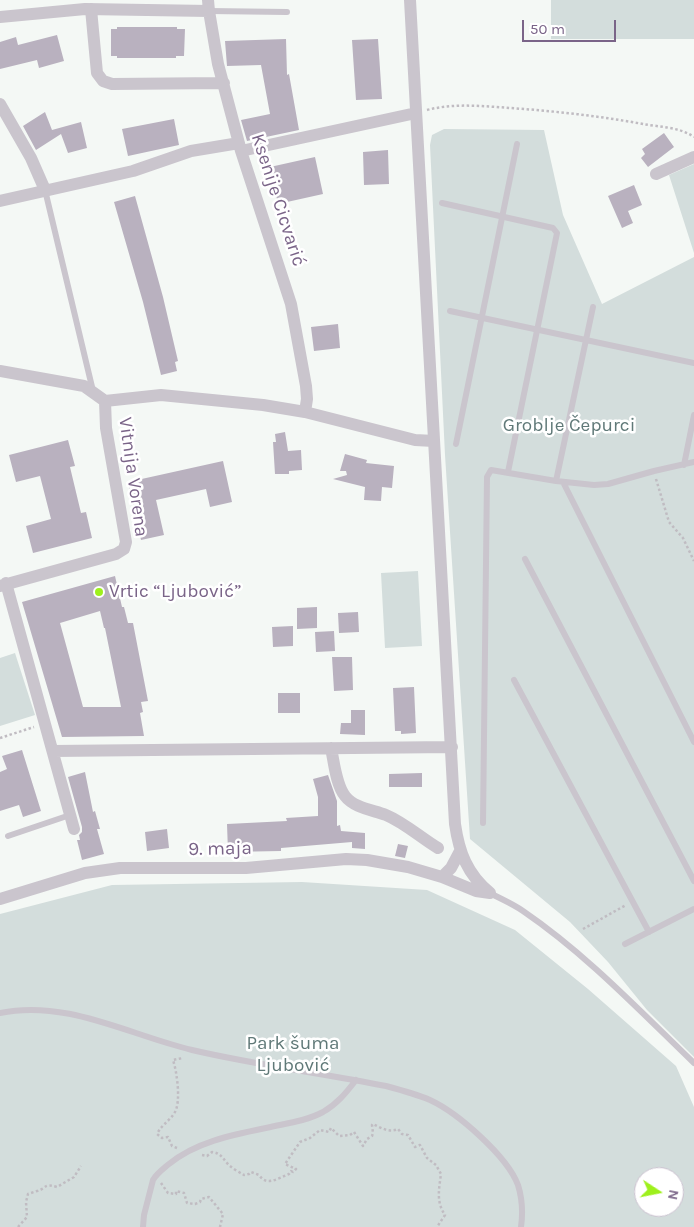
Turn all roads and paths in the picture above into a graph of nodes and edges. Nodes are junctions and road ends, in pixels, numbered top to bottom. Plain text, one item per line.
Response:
1 (410, 0) edge
2 (208, 5) edge
3 (85, 6) edge
4 (287, 12) dead end
5 (0, 17) edge
6 (224, 83) junction
7 (0, 104) edge
8 (416, 112) junction
9 (694, 137) edge
10 (517, 144) dead end
11 (240, 147) junction
12 (694, 156) edge
13 (656, 174) dead end
14 (45, 190) junction
15 (0, 202) edge
16 (442, 203) dead end
17 (503, 216) junction
18 (593, 307) dead end
19 (450, 311) dead end
20 (482, 317) junction
21 (537, 330) junction
22 (586, 340) junction
23 (694, 363) edge
24 (0, 371) edge
25 (93, 391) junction
26 (105, 401) junction
27 (305, 412) junction
28 (694, 415) edge
29 (434, 441) junction
30 (456, 444) dead end
31 (694, 462) edge
32 (684, 465) junction
33 (654, 471) junction
34 (508, 472) junction
35 (559, 481) junction
36 (525, 559) dead end
37 (694, 561) edge
38 (3, 584) edge
39 (514, 680) dead end
40 (45, 723) junction
41 (0, 738) edge
42 (694, 742) edge
43 (452, 747) junction
44 (331, 748) junction
45 (53, 751) junction
46 (70, 815) junction
47 (483, 822) dead end
48 (74, 829) dead end
49 (8, 836) dead end
50 (438, 848) dead end
51 (460, 851) junction
52 (442, 877) junction
53 (694, 881) edge
54 (490, 893) junction
55 (0, 899) edge
56 (631, 902) junction
57 (694, 909) edge
58 (582, 929) dead end
59 (649, 932) junction
60 (625, 944) dead end
61 (0, 1013) edge
62 (190, 1049) junction
63 (694, 1063) edge
64 (356, 1080) junction
65 (183, 1154) junction
66 (197, 1156) dead end
67 (81, 1166) dead end
68 (156, 1175) junction
69 (18, 1227) edge
70 (143, 1227) edge
71 (220, 1227) edge
72 (437, 1227) edge
73 (521, 1227) edge

1 - 8 street
2 - 3 street
2 - 4 lane
2 - 6 street, Ksenije Cicvarić
3 - 5 street
3 - 6 street
6 - 11 street, Ksenije Cicvarić
7 - 14 street
8 - 9 path
8 - 11 street
8 - 29 street
10 - 17 lane
11 - 14 street
11 - 27 street, Ksenije Cicvarić
12 - 13 street
14 - 15 street
14 - 25 lane
16 - 17 lane
17 - 20 lane
17 - 21 lane
18 - 22 lane
19 - 20 lane
20 - 21 lane
20 - 30 lane
21 - 22 lane
21 - 34 lane
22 - 23 lane
22 - 35 lane
24 - 25 street
25 - 26 street
26 - 27 street
26 - 38 street, Vitnija Vorena
27 - 29 street
28 - 32 lane
29 - 43 street
31 - 32 lane
32 - 33 lane
33 - 35 lane
33 - 37 path
34 - 35 lane
34 - 47 lane
35 - 42 lane
36 - 53 lane
38 - 40 street
39 - 56 lane
40 - 41 path
40 - 45 street
43 - 44 street
43 - 51 street
44 - 45 street
44 - 50 street
45 - 46 street
46 - 48 street
46 - 49 lane
51 - 52 street
51 - 54 street
52 - 54 street, 9. maja
52 - 55 street, 9. maja
54 - 63 lane
56 - 58 path
56 - 59 lane
57 - 59 lane
59 - 60 lane
61 - 62 lane
62 - 64 lane
62 - 65 path
64 - 65 lane
64 - 73 lane
65 - 68 lane
66 - 72 path
67 - 69 path
68 - 70 lane
68 - 71 path

